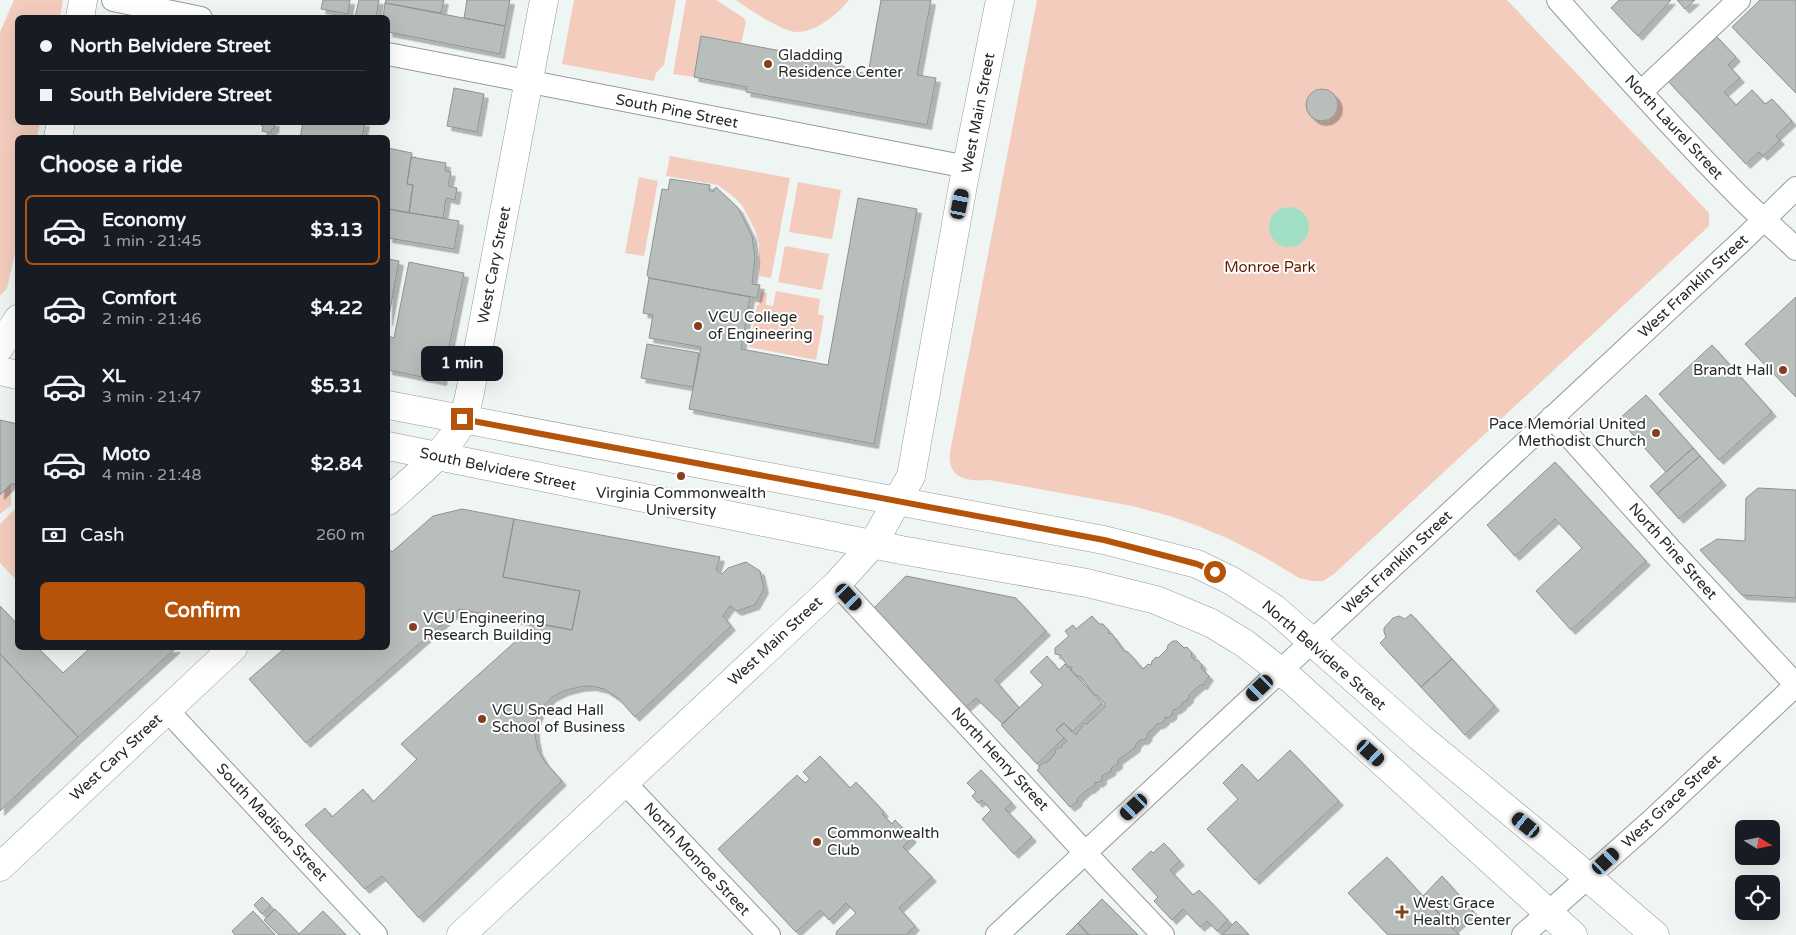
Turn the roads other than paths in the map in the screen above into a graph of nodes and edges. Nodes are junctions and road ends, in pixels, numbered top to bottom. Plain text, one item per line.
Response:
1 (83, 0) edge
2 (113, 0) edge
3 (544, 0) edge
4 (1000, 0) edge
5 (1558, 0) edge
6 (1739, 0) edge
7 (80, 15) edge
8 (186, 15) edge
9 (390, 54) edge
10 (529, 83) junction
11 (1641, 92) junction
12 (967, 168) junction
13 (1796, 188) edge
14 (1764, 219) junction
15 (1796, 249) edge
16 (0, 371) edge
17 (15, 374) edge
18 (390, 405) edge
19 (1552, 417) junction
20 (462, 419) junction
21 (390, 446) edge
22 (436, 456) junction
23 (390, 499) edge
24 (898, 502) junction
25 (873, 544) junction
26 (837, 584) junction
27 (1312, 641) junction
28 (230, 650) edge
29 (1280, 671) junction
30 (1796, 685) edge
31 (167, 710) junction
32 (624, 782) junction
33 (1085, 853) junction
34 (0, 867) edge
35 (1588, 877) junction
36 (1548, 912) junction
37 (376, 935) edge
38 (461, 935) edge
39 (769, 935) edge
40 (997, 935) edge
41 (1163, 935) edge
42 (1523, 935) edge
43 (1573, 935) edge
44 (1655, 935) edge

1 - 7 main road
2 - 8 street
3 - 10 main road, West Cary Street
4 - 12 main road, West Main Street
5 - 11 street, North Laurel Street
6 - 11 street
9 - 10 street, South Pine Street
10 - 12 street, South Pine Street
10 - 20 main road, West Cary Street
11 - 14 street, North Laurel Street
12 - 24 main road, West Main Street
13 - 14 street, West Franklin Street
14 - 15 street, North Laurel Street
14 - 19 street, West Franklin Street
16 - 17 main road
18 - 20 main road
19 - 27 street, West Franklin Street
19 - 30 street, North Pine Street
20 - 22 main road, West Cary Street
20 - 24 main road
21 - 22 main road, South Belvidere Street
22 - 23 main road, West Cary Street
22 - 25 main road, South Belvidere Street
24 - 25 main road, West Main Street
24 - 27 main road, North Belvidere Street
25 - 26 main road, West Main Street
25 - 29 main road
26 - 32 main road, West Main Street
26 - 33 street, North Henry Street
27 - 29 street, West Franklin Street
27 - 35 main road, North Belvidere Street
28 - 31 main road, West Cary Street
29 - 33 street, West Franklin Street
29 - 36 main road
30 - 35 street, West Grace Street
31 - 34 main road, West Cary Street
31 - 37 street, South Madison Street
32 - 38 main road, West Main Street
32 - 39 street, North Monroe Street
33 - 40 street, West Franklin Street
33 - 41 street, North Henry Street
35 - 36 street, West Grace Street
35 - 44 main road, North Belvidere Street
36 - 42 street, West Grace Street
36 - 43 main road

